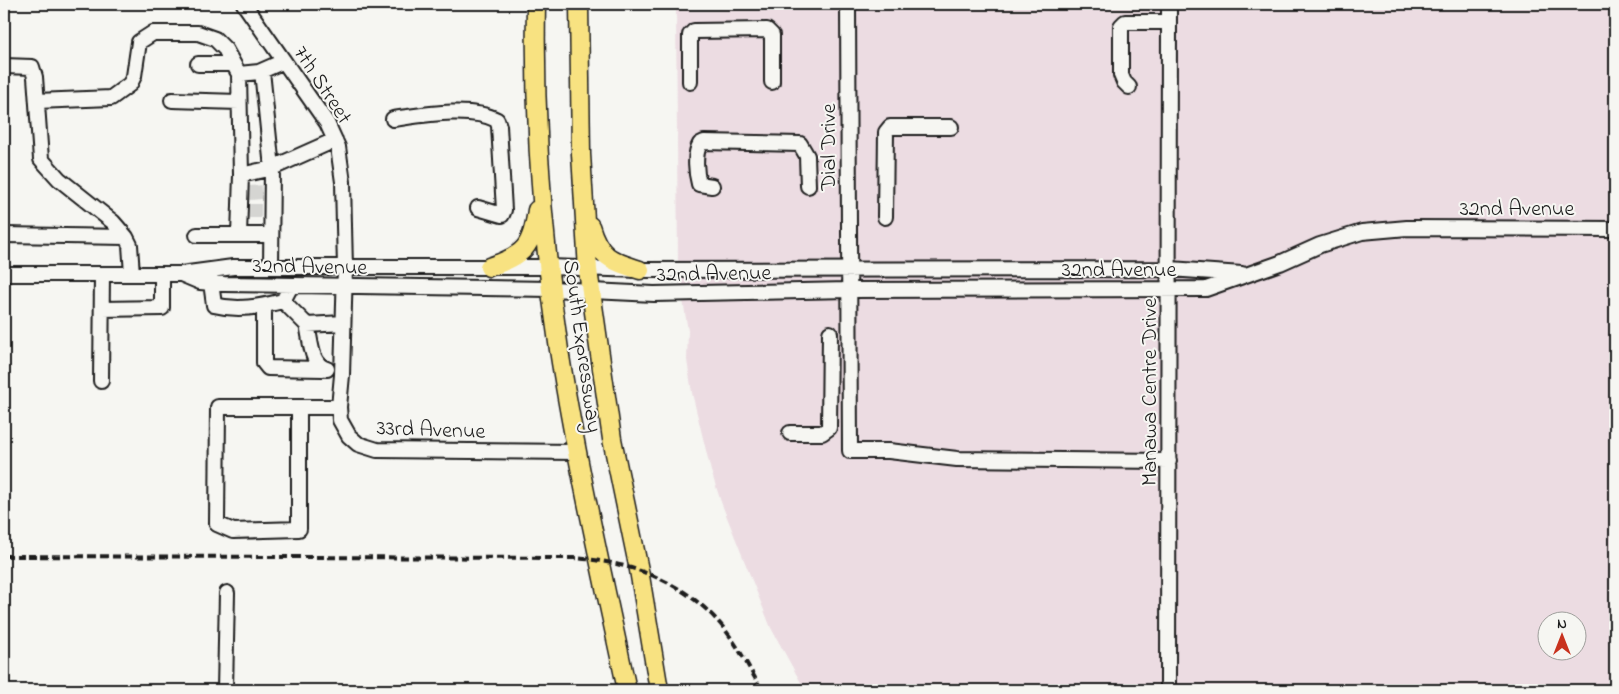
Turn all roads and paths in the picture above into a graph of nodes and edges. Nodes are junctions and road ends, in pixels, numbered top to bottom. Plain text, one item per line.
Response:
1 (244, 4) edge
2 (536, 4) edge
3 (579, 4) edge
4 (848, 4) edge
5 (1169, 4) edge
6 (1169, 22) junction
7 (284, 62) junction
8 (198, 64) dead end
9 (4, 66) edge
10 (236, 69) junction
11 (262, 70) junction
12 (690, 82) dead end
13 (772, 82) dead end
14 (1129, 87) dead end
15 (172, 100) dead end
16 (37, 101) junction
17 (239, 102) junction
18 (393, 119) dead end
19 (951, 127) dead end
20 (335, 140) junction
21 (272, 168) junction
22 (241, 175) junction
23 (542, 180) junction
24 (712, 186) dead end
25 (808, 186) dead end
26 (583, 200) junction
27 (478, 208) dead end
28 (885, 216) dead end
29 (1615, 229) edge
30 (271, 234) junction
31 (4, 235) edge
32 (197, 235) dead end
33 (239, 235) junction
34 (126, 237) junction
35 (271, 267) junction
36 (489, 267) junction
37 (549, 267) junction
38 (345, 268) junction
39 (1170, 269) junction
40 (588, 270) junction
41 (640, 270) junction
42 (848, 270) junction
43 (4, 274) edge
44 (102, 274) junction
45 (132, 274) junction
46 (162, 274) junction
47 (1246, 274) junction
48 (210, 277) junction
49 (291, 286) junction
50 (344, 287) junction
51 (551, 289) junction
52 (1170, 289) junction
53 (848, 290) junction
54 (591, 293) junction
55 (283, 301) junction
56 (264, 306) junction
57 (102, 309) junction
58 (343, 323) junction
59 (307, 325) junction
60 (830, 333) dead end
61 (323, 369) junction
62 (342, 371) junction
63 (101, 381) dead end
64 (299, 407) junction
65 (339, 407) junction
66 (790, 433) dead end
67 (577, 452) junction
68 (1169, 461) junction
69 (226, 594) dead end
70 (225, 690) edge
71 (627, 690) edge
72 (659, 690) edge
73 (1168, 690) edge

1 - 7 street, 7th Street
2 - 23 main road, South Expressway
3 - 26 main road, South Expressway
4 - 42 street, Dial Drive
5 - 6 street, Manawa Centre Drive
6 - 14 street
6 - 39 street, Manawa Centre Drive
7 - 11 street
7 - 20 street, 7th Street
8 - 10 street
9 - 16 street
10 - 11 street
10 - 16 street
10 - 17 street
11 - 21 street
12 - 13 street
15 - 17 street
16 - 34 street
17 - 22 street
18 - 27 street
19 - 28 street
20 - 21 street
20 - 38 street, 7th Street
21 - 22 street
21 - 30 street
22 - 33 street
23 - 36 main road
23 - 37 main road, South Expressway
24 - 25 street
26 - 40 main road, South Expressway
26 - 41 main road
29 - 47 street, 32nd Avenue
30 - 33 street
30 - 35 street
31 - 34 street
32 - 33 street
34 - 45 street
35 - 38 street, 32nd Avenue
35 - 48 street, 32nd Avenue
36 - 37 street, 32nd Avenue
36 - 38 street, 32nd Avenue
37 - 40 street, 32nd Avenue
37 - 51 main road, South Expressway
38 - 50 street, 7th Street
39 - 42 street, 32nd Avenue
39 - 47 street, 32nd Avenue
39 - 52 street, Manawa Centre Drive
40 - 41 street, 32nd Avenue
40 - 54 main road, South Expressway
41 - 42 street, 32nd Avenue
42 - 53 street, Dial Drive
43 - 44 street, 32nd Avenue
44 - 45 street, 32nd Avenue
44 - 57 street
45 - 46 street, 32nd Avenue
46 - 48 street, 32nd Avenue
46 - 57 street
47 - 52 street, 32nd Avenue
48 - 49 street, 32nd Avenue
48 - 56 street
49 - 50 street, 32nd Avenue
49 - 55 street
50 - 51 street, 32nd Avenue
50 - 58 street, 33rd Avenue
51 - 54 street, 32nd Avenue
51 - 67 main road, South Expressway
52 - 53 street, 32nd Avenue
52 - 68 street, Manawa Centre Drive
53 - 54 street, 32nd Avenue
53 - 68 street, Dial Drive
54 - 72 main road, South Expressway
55 - 56 street
55 - 59 street
56 - 61 street
57 - 63 street
58 - 59 street
58 - 62 street, 33rd Avenue
59 - 61 street
60 - 66 street
61 - 62 street
62 - 65 street, 33rd Avenue
64 - 64 street
64 - 65 street
65 - 67 street, 33rd Avenue
67 - 71 main road, South Expressway
68 - 73 street, Manawa Centre Drive
69 - 70 street

